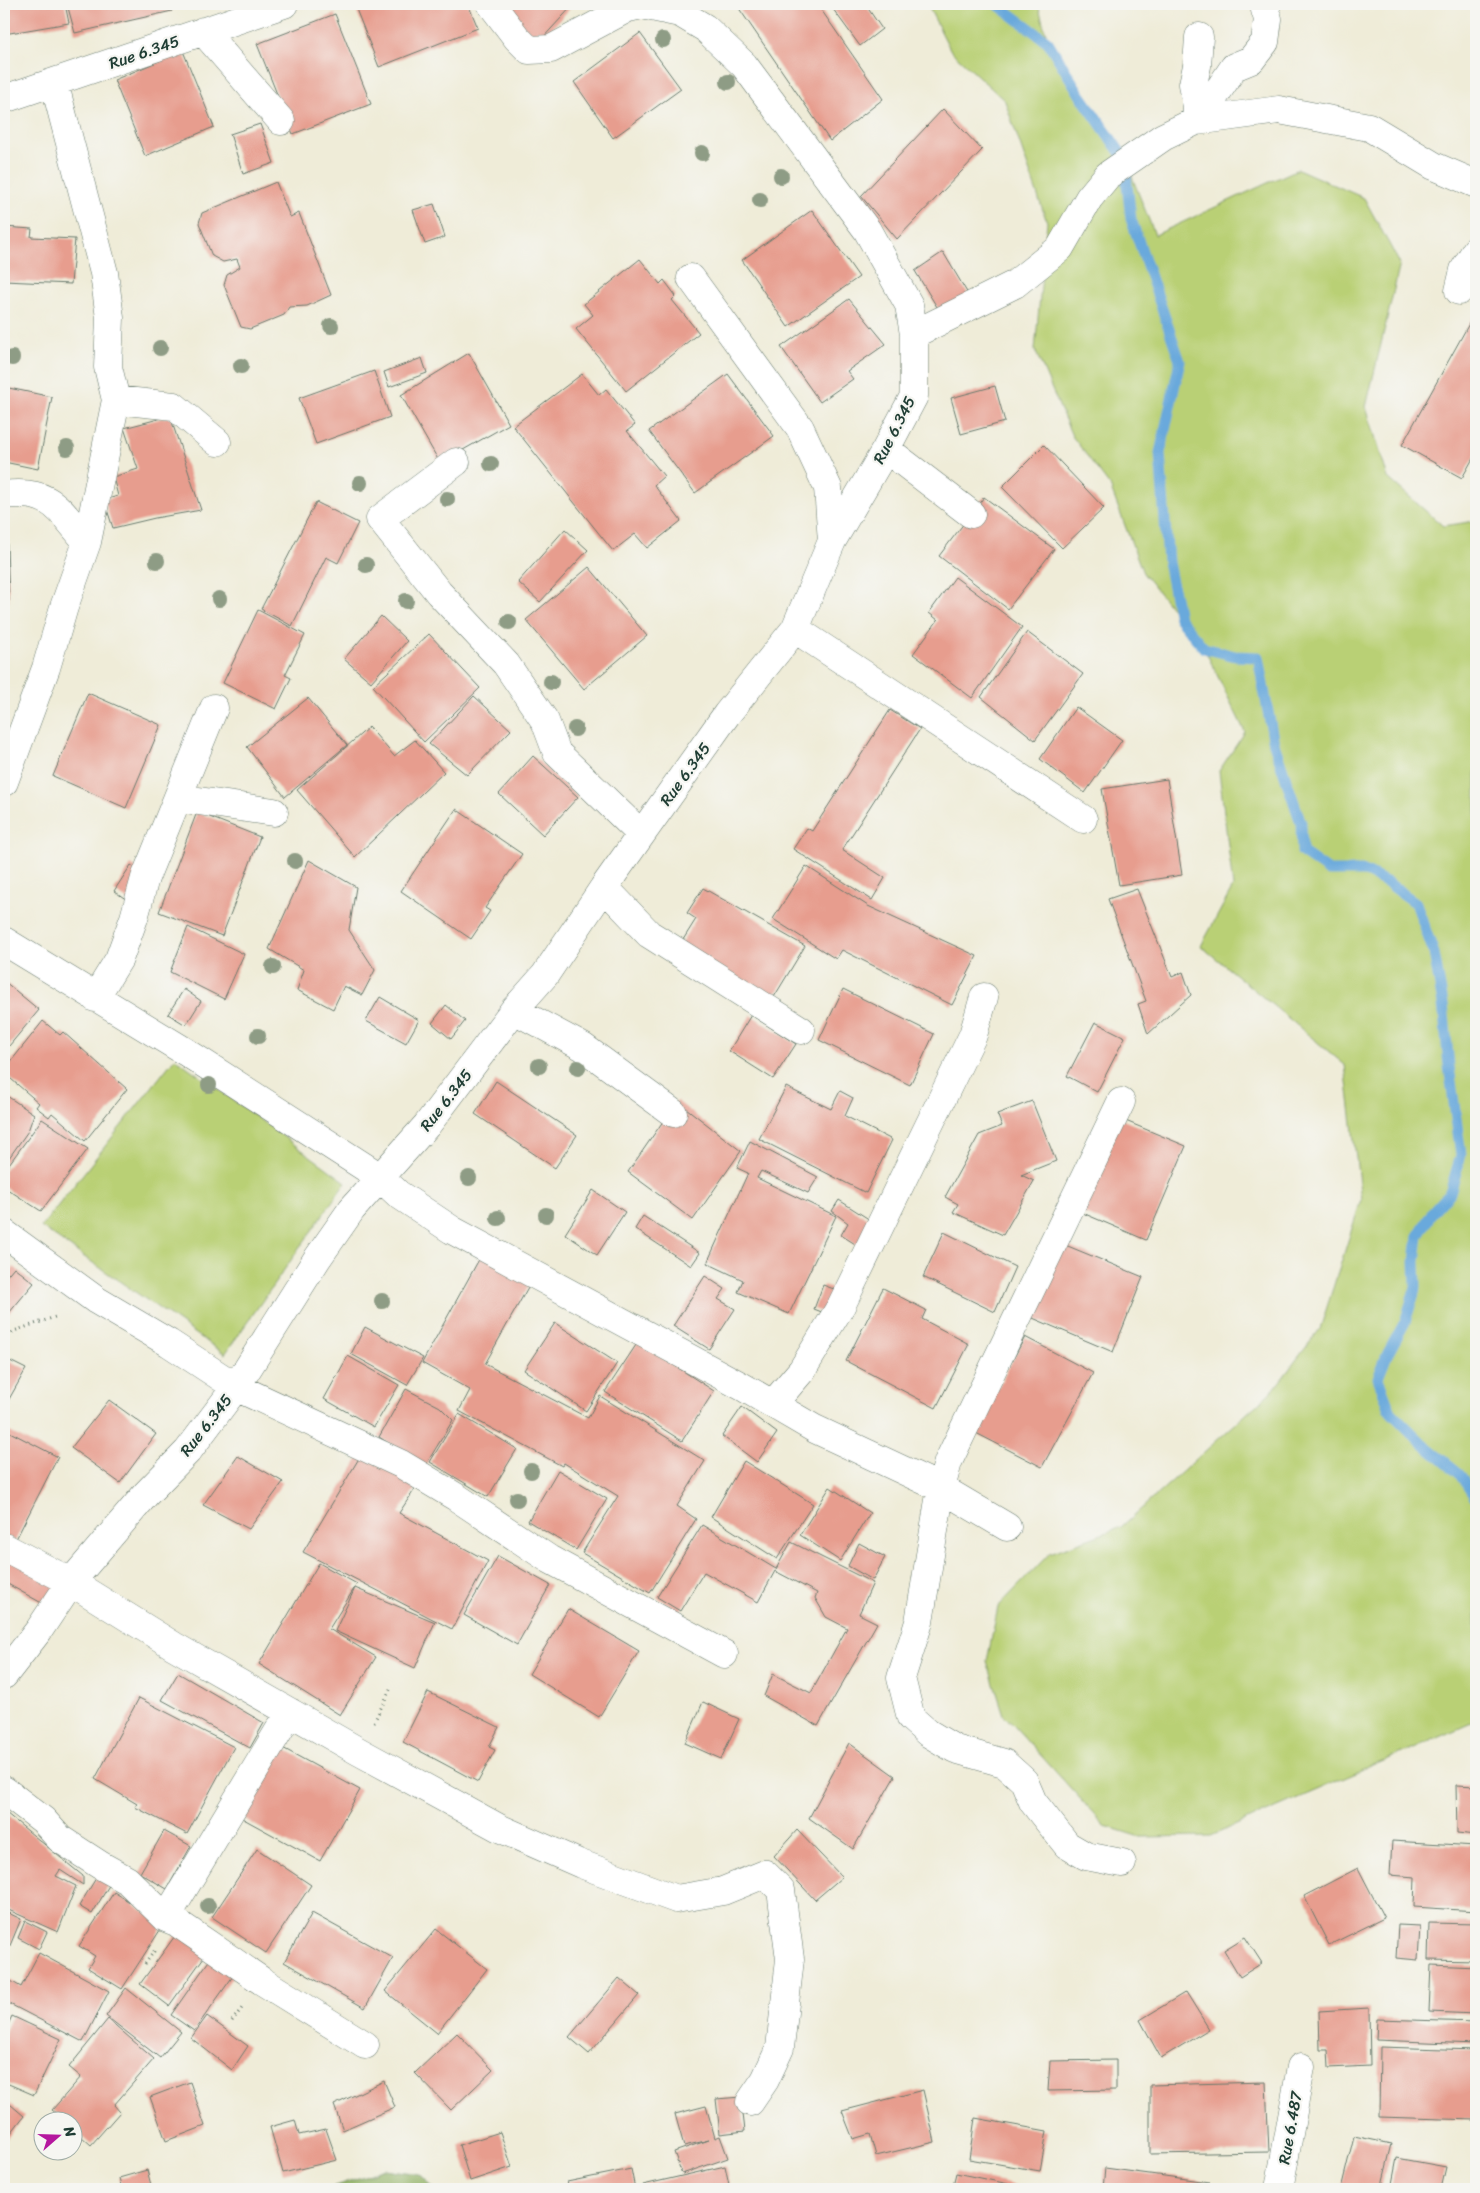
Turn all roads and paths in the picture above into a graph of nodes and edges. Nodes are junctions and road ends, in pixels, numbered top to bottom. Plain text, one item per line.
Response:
1 (284, 4) edge
2 (491, 4) edge
3 (1267, 4) edge
4 (203, 31) junction
5 (1199, 37) dead end
6 (54, 82) junction
7 (4, 99) edge
8 (1197, 114) junction
9 (281, 121) dead end
10 (1476, 184) edge
11 (1476, 250) edge
12 (691, 278) dead end
13 (1459, 292) dead end
14 (914, 334) junction
15 (116, 400) junction
16 (217, 442) dead end
17 (886, 449) junction
18 (456, 462) dead end
19 (4, 495) edge
20 (971, 514) dead end
21 (832, 541) junction
22 (87, 542) junction
23 (795, 629) junction
24 (214, 708) dead end
25 (4, 782) edge
26 (178, 798) junction
27 (274, 812) dead end
28 (1083, 819) dead end
29 (642, 834) junction
30 (604, 887) junction
31 (4, 941) edge
32 (984, 997) dead end
33 (95, 998) junction
34 (514, 1010) junction
35 (801, 1030) dead end
36 (1121, 1102) dead end
37 (673, 1113) dead end
38 (380, 1177) junction
39 (4, 1233) edge
40 (14, 1331) dead end
41 (4, 1339) edge
42 (236, 1387) junction
43 (773, 1404) junction
44 (948, 1462) junction
45 (941, 1488) junction
46 (4, 1547) edge
47 (72, 1582) junction
48 (724, 1654) dead end
49 (4, 1675) edge
50 (290, 1712) junction
51 (4, 1790) edge
52 (1122, 1863) dead end
53 (166, 1918) junction
54 (366, 2045) dead end
55 (1301, 2067) dead end
56 (750, 2102) dead end
57 (1279, 2189) edge

1 - 4 street, Rue 6.345
2 - 14 street, Rue 6.345
3 - 8 street
4 - 6 street, Rue 6.345
4 - 9 street
5 - 8 street
6 - 7 street, Rue 6.345
6 - 15 street
8 - 10 street
8 - 14 street
11 - 13 street
12 - 21 street
14 - 17 street, Rue 6.345
15 - 16 street
15 - 22 street
17 - 20 street
17 - 21 street, Rue 6.345
18 - 29 street
19 - 22 street
21 - 23 street, Rue 6.345
22 - 25 street
23 - 28 street
23 - 29 street, Rue 6.345
24 - 26 street
26 - 27 street
26 - 33 street
29 - 30 street, Rue 6.345
30 - 34 street, Rue 6.345
30 - 35 street
31 - 33 street
32 - 43 street
33 - 38 street
34 - 37 street
34 - 38 street, Rue 6.345
36 - 44 street
38 - 42 street, Rue 6.345
38 - 43 street
39 - 42 street
40 - 41 path
42 - 47 street, Rue 6.345
42 - 48 street
43 - 45 street
44 - 45 street
44 - 45 street
45 - 52 street
46 - 47 street
47 - 49 street, Rue 6.345
47 - 50 street
50 - 53 street
50 - 56 street
51 - 53 street
53 - 54 street
55 - 57 street, Rue 6.487

